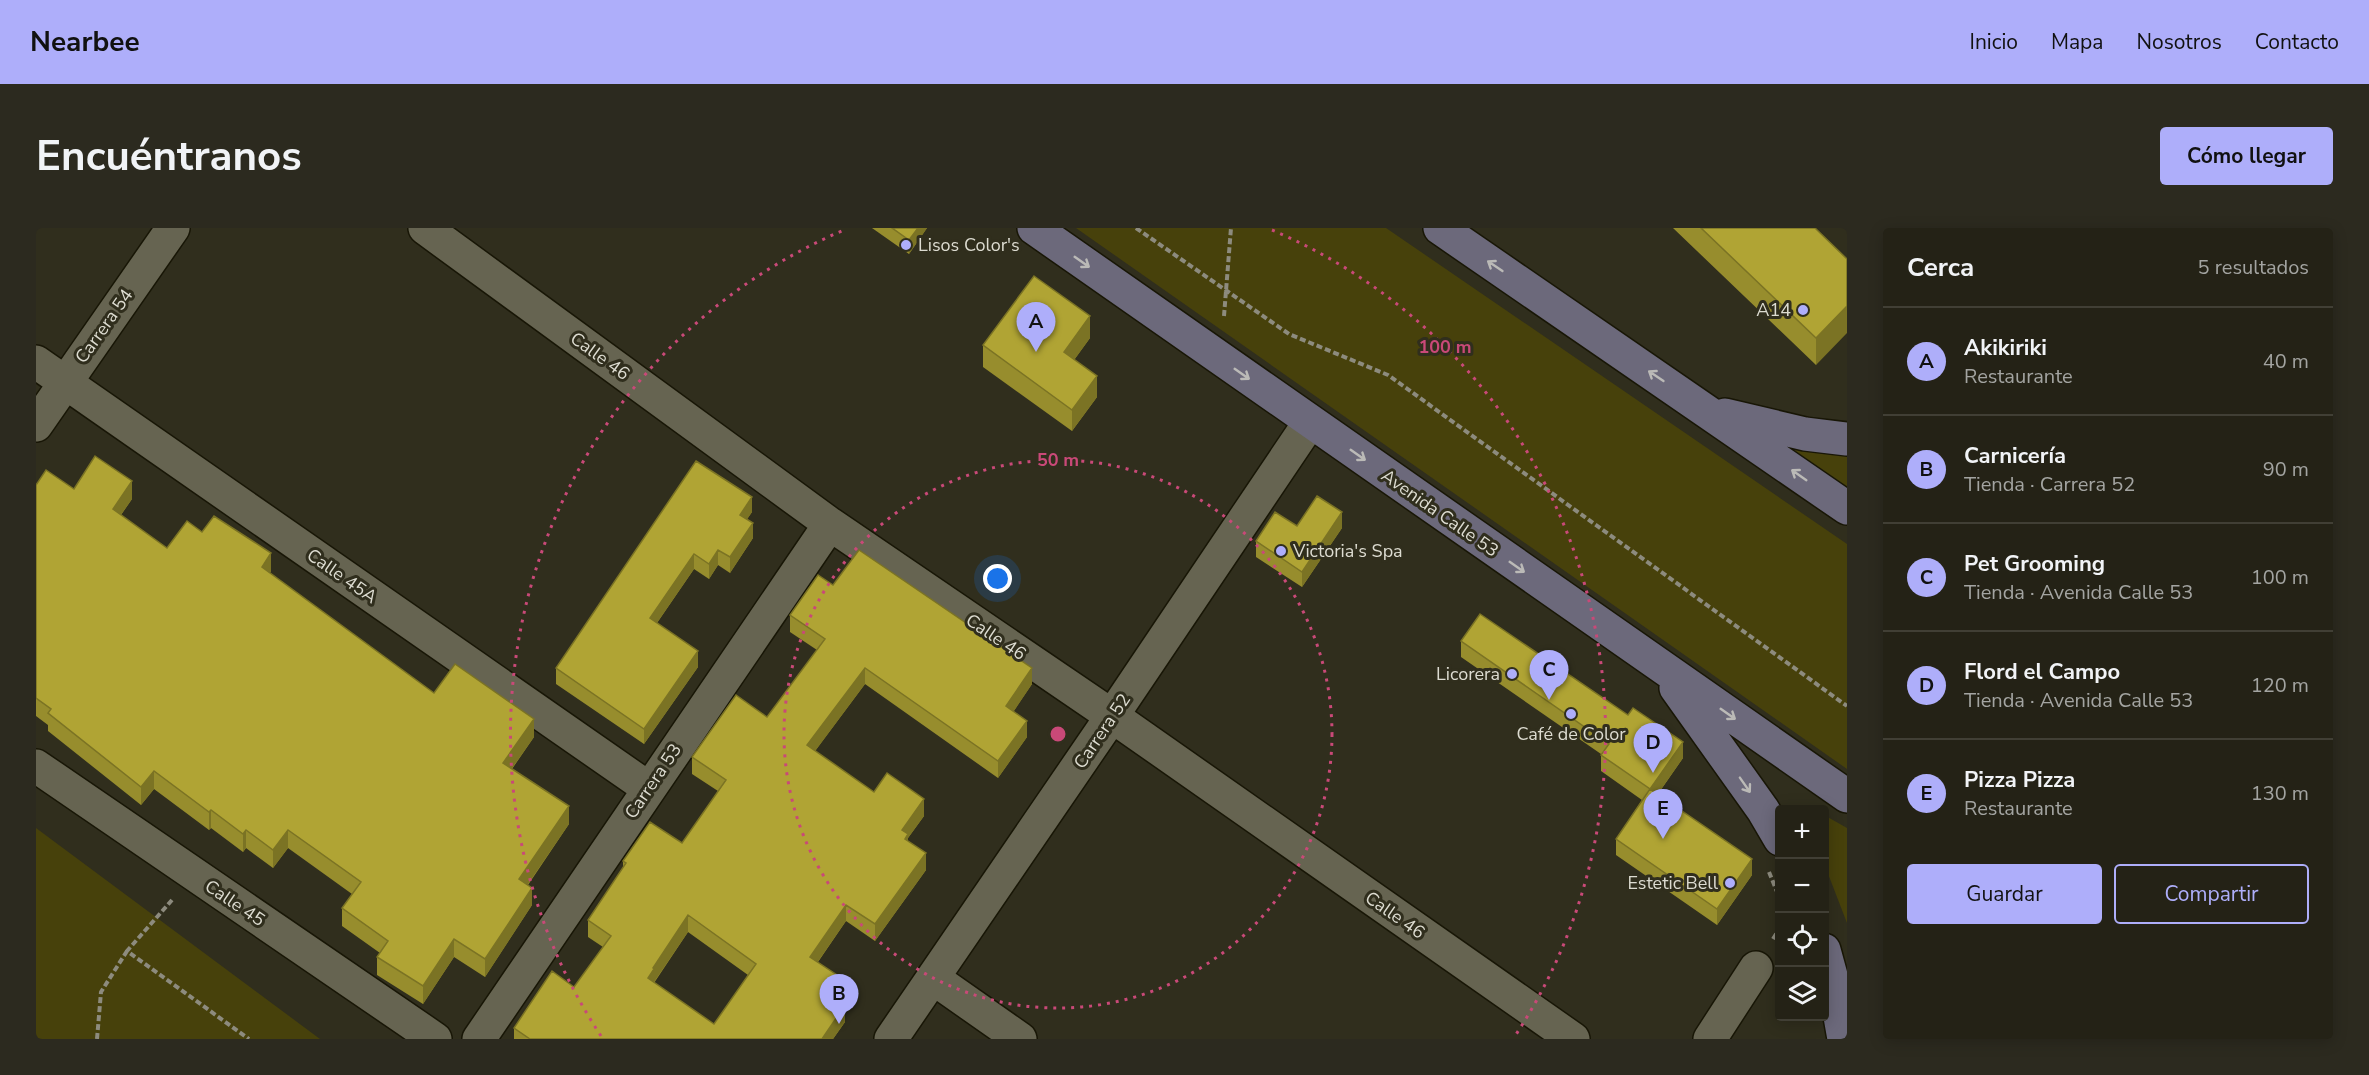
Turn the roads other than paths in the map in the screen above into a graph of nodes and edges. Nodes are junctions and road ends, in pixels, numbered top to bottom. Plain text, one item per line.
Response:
1 (173, 228) edge
2 (425, 228) edge
3 (1034, 228) edge
4 (1440, 228) edge
5 (36, 362) edge
6 (64, 383) junction
7 (1704, 409) junction
8 (1310, 422) junction
9 (36, 425) edge
10 (1847, 439) edge
11 (1847, 508) edge
12 (830, 524) junction
13 (1663, 669) junction
14 (1112, 716) junction
15 (36, 766) edge
16 (648, 788) junction
17 (1847, 796) edge
18 (1775, 832) edge
19 (1829, 967) edge
20 (1756, 968) dead end
21 (933, 978) junction
22 (435, 1039) edge
23 (479, 1039) edge
24 (891, 1039) edge
25 (1020, 1039) edge
26 (1573, 1039) edge
27 (1710, 1039) edge
28 (1844, 1039) edge

1 - 6 street, Carrera 54
2 - 12 street, Calle 46
3 -> 8 main road, Avenida Calle 53
7 -> 4 main road
5 - 6 street, Calle 45A
6 - 9 street, Carrera 54
6 - 16 street, Calle 45A
7 - 10 main road
11 -> 7 main road
8 -> 13 main road, Avenida Calle 53
8 - 14 street, Carrera 52
12 - 14 street, Calle 46
12 - 16 street, Carrera 53
13 -> 17 main road, Avenida Calle 53
13 -> 18 main road
14 - 21 street, Carrera 52
14 - 26 street, Calle 46
15 - 22 street, Calle 45
16 - 23 street, Carrera 53
19 - 28 main road
20 - 27 street
21 - 24 street, Carrera 52
21 - 25 street

